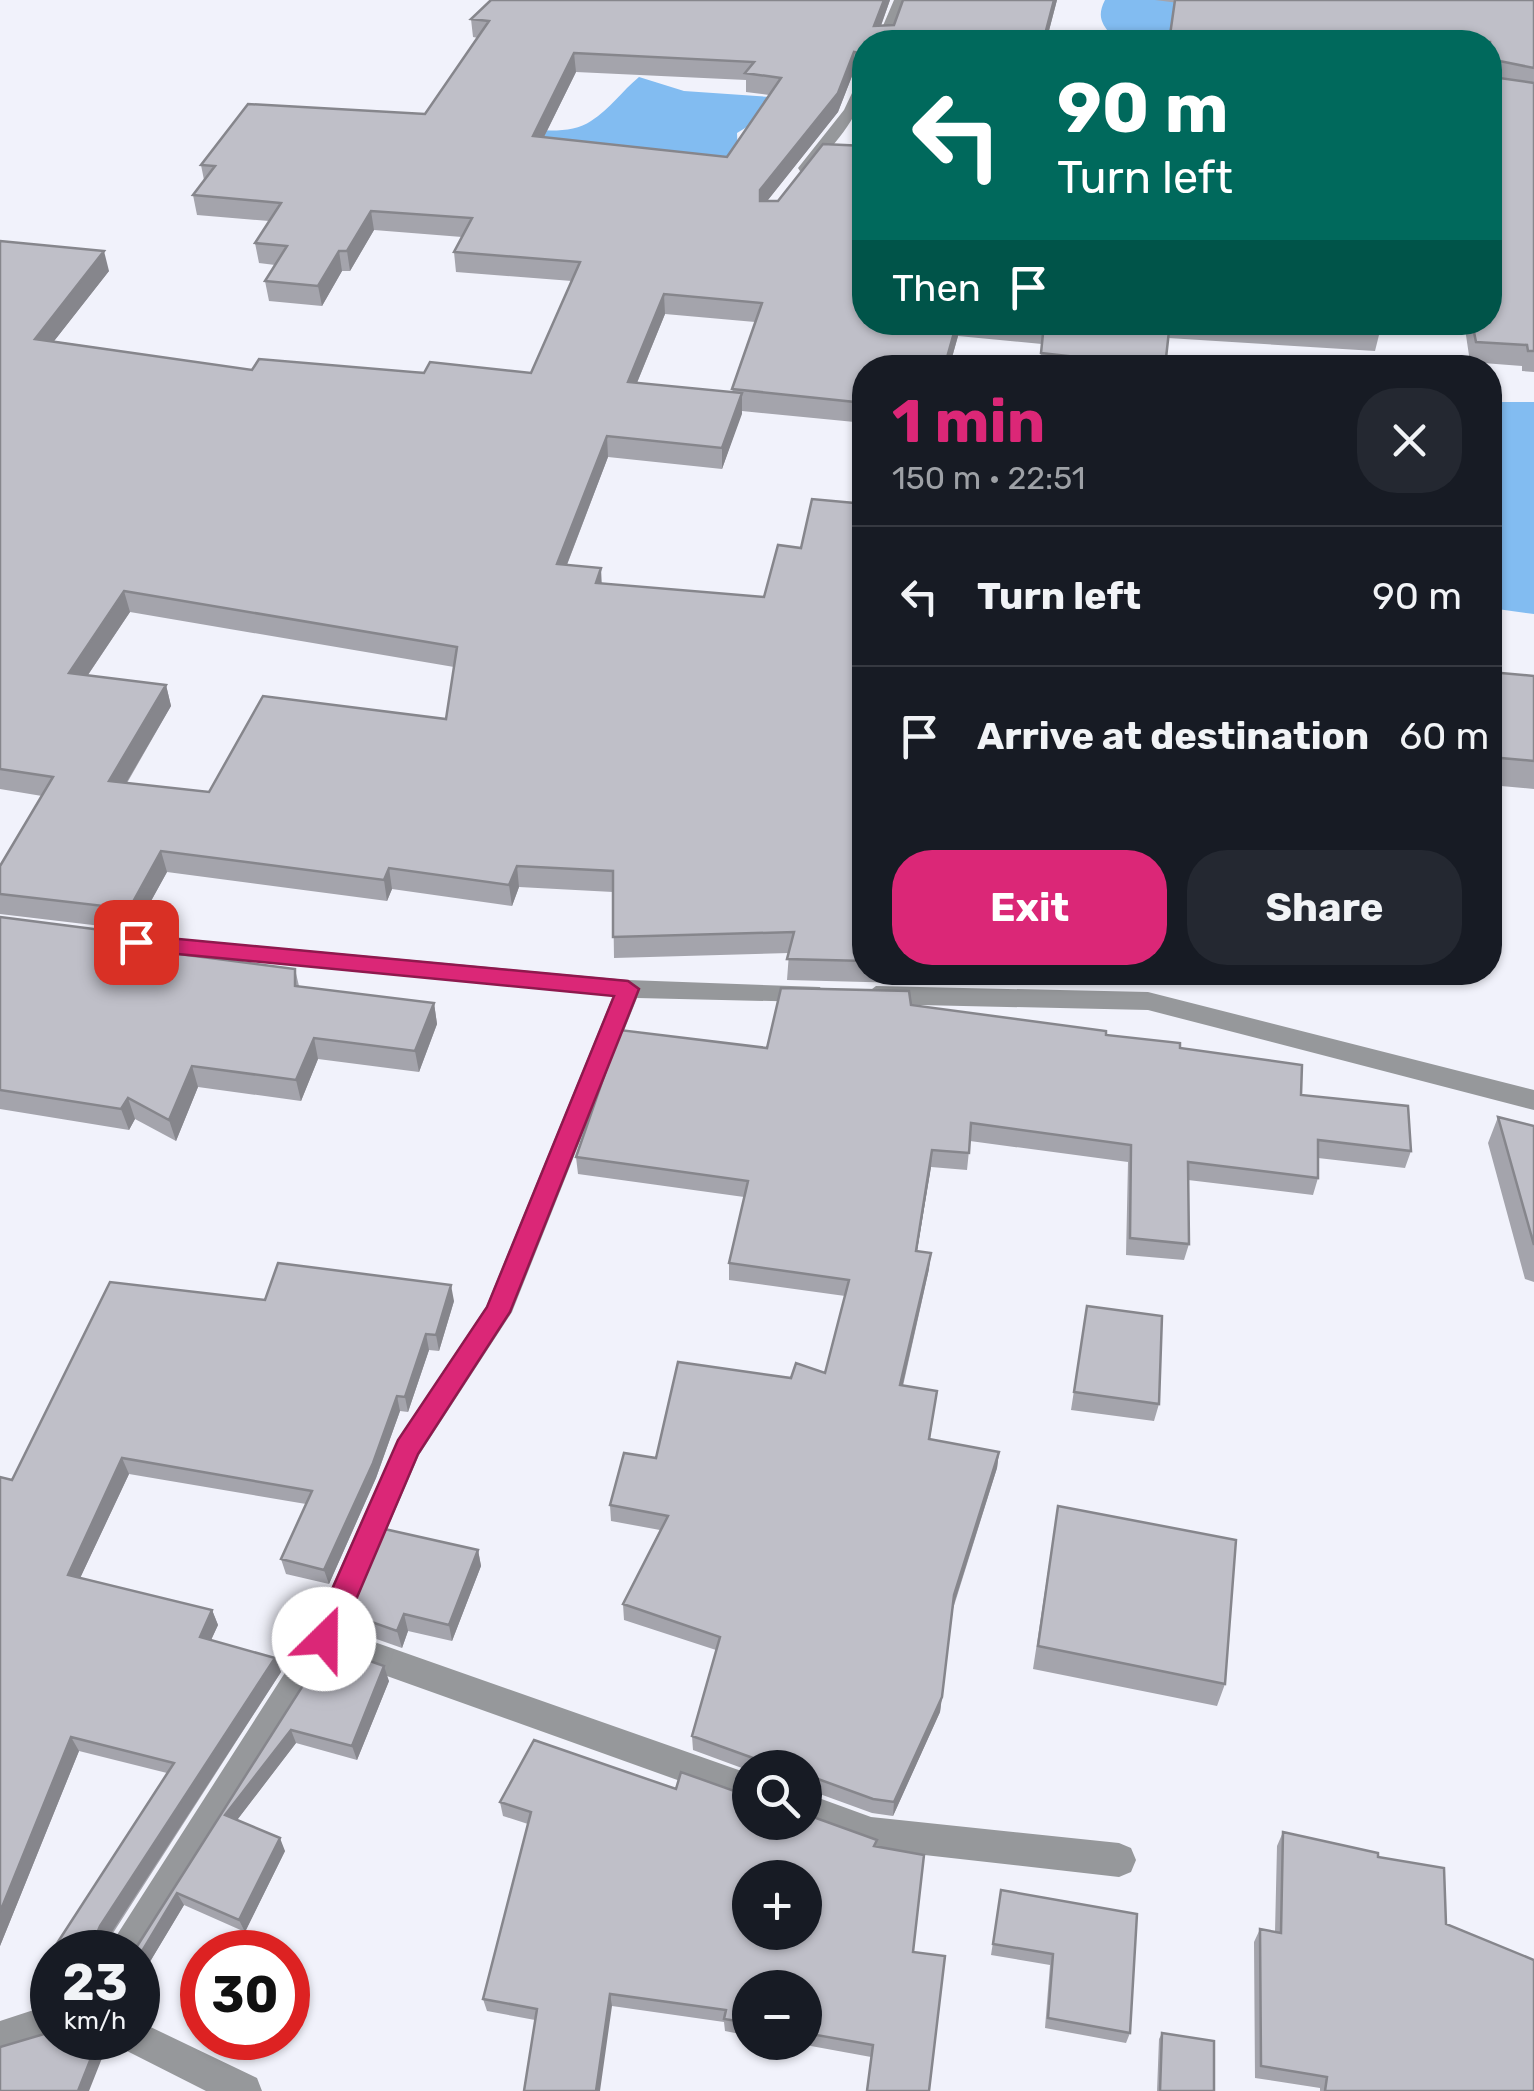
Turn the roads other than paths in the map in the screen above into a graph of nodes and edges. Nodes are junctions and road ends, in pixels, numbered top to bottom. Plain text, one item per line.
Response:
1 (900, 0) edge
2 (888, 30) edge
3 (852, 119) edge
4 (792, 186) edge
5 (100, 939) edge
6 (628, 989) junction
7 (1534, 1100) edge
8 (324, 1639) junction
9 (732, 1784) edge
10 (822, 1815) edge
11 (1120, 1860) dead end
12 (137, 1930) edge
13 (30, 2029) edge
14 (0, 2039) edge
15 (160, 2049) edge
16 (244, 2091) edge

1 - 2 street
3 - 4 street
5 - 6 street
6 - 7 street
6 - 8 street
8 - 9 street
8 - 12 street
10 - 11 street
13 - 14 street
15 - 16 street

